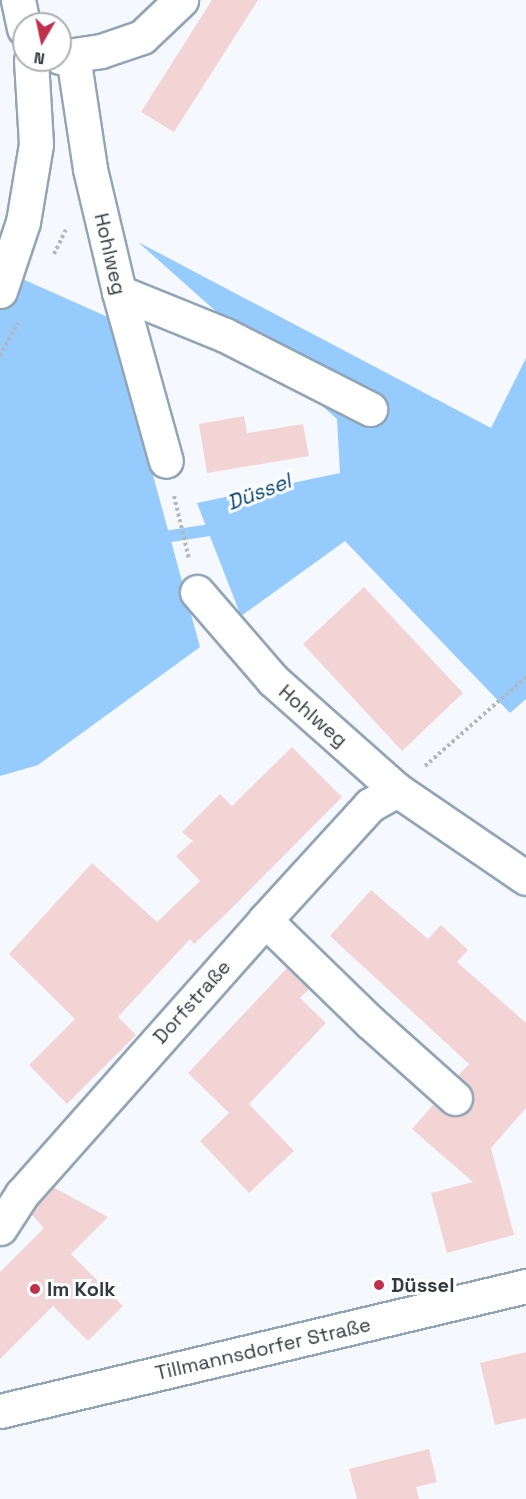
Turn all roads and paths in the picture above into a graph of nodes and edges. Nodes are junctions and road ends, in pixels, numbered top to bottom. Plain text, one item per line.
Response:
1 (181, 0) edge
2 (72, 55) edge
3 (32, 72) edge
4 (70, 72) edge
5 (0, 291) edge
6 (119, 292) junction
7 (370, 409) dead end
8 (166, 461) dead end
9 (174, 498) dead end
10 (197, 592) joint
11 (526, 677) edge
12 (398, 790) junction
13 (526, 878) edge
14 (265, 920) junction
15 (455, 1098) dead end
16 (0, 1228) edge
17 (526, 1286) edge
18 (0, 1411) edge

1 - 2 street
3 - 5 street
4 - 6 street, Hohlweg
6 - 7 street
6 - 8 street, Hohlweg
9 - 10 path
10 - 12 street, Hohlweg
11 - 12 path
12 - 13 street, Hohlweg
12 - 14 street, Dorfstraße
14 - 15 street
14 - 16 street, Dorfstraße
17 - 18 street, Tillmannsdorfer Straße

